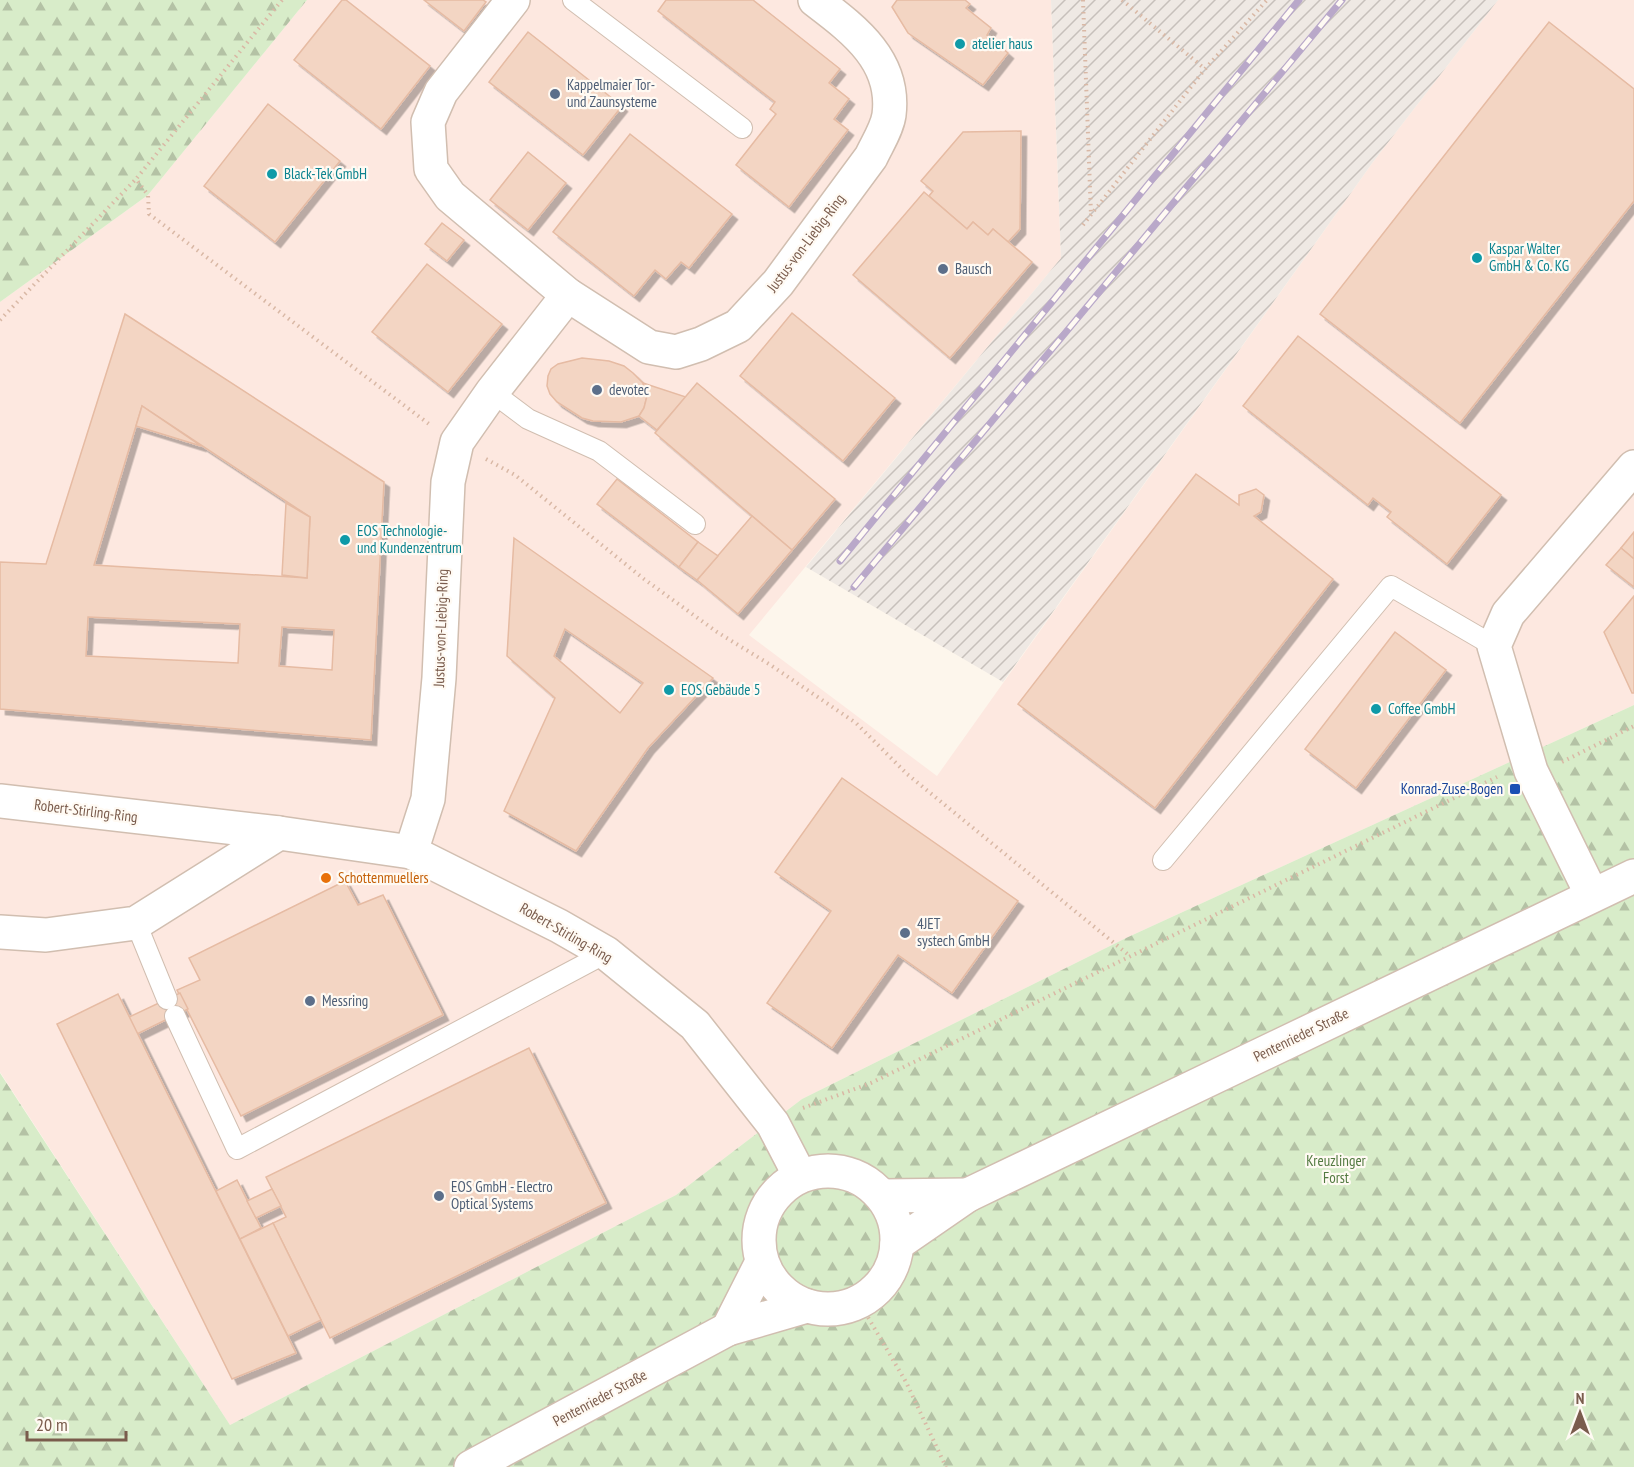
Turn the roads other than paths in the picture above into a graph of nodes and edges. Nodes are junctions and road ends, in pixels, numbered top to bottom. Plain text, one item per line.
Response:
1 (513, 0) edge
2 (573, 0) edge
3 (815, 0) edge
4 (742, 128) dead end
5 (568, 295) junction
6 (492, 392) junction
7 (1634, 467) edge
8 (695, 524) dead end
9 (1494, 646) junction
10 (0, 801) edge
11 (279, 833) junction
12 (411, 852) junction
13 (1163, 860) dead end
14 (1634, 876) edge
15 (1592, 895) junction
16 (136, 923) junction
17 (0, 932) edge
18 (606, 953) junction
19 (800, 1176) junction
20 (968, 1195) junction
21 (882, 1196) junction
22 (897, 1244) junction
23 (762, 1262) junction
24 (807, 1306) junction
25 (728, 1329) junction
26 (471, 1467) edge

1 - 5 street, Justus-von-Liebig-Ring
2 - 4 lane
3 - 5 street, Justus-von-Liebig-Ring
5 - 6 street, Justus-von-Liebig-Ring
6 - 8 lane
6 - 12 street, Justus-von-Liebig-Ring
7 - 9 street
9 - 13 lane
9 - 15 street
10 - 11 street, Robert-Stirling-Ring
11 - 12 street, Robert-Stirling-Ring
11 - 16 street
12 - 18 street, Robert-Stirling-Ring
14 - 15 street, Pentenrieder Straße
15 - 20 street, Pentenrieder Straße
16 - 17 street
16 - 18 lane
18 - 19 street, Robert-Stirling-Ring
19 - 21 street, Pentenrieder Straße
19 - 23 street, Pentenrieder Straße
20 - 21 street, Pentenrieder Straße
20 - 22 street, Pentenrieder Straße
21 - 22 street, Pentenrieder Straße
22 - 24 street, Pentenrieder Straße
23 - 24 street, Pentenrieder Straße
23 - 25 street
24 - 25 street, Pentenrieder Straße
25 - 26 street, Pentenrieder Straße

